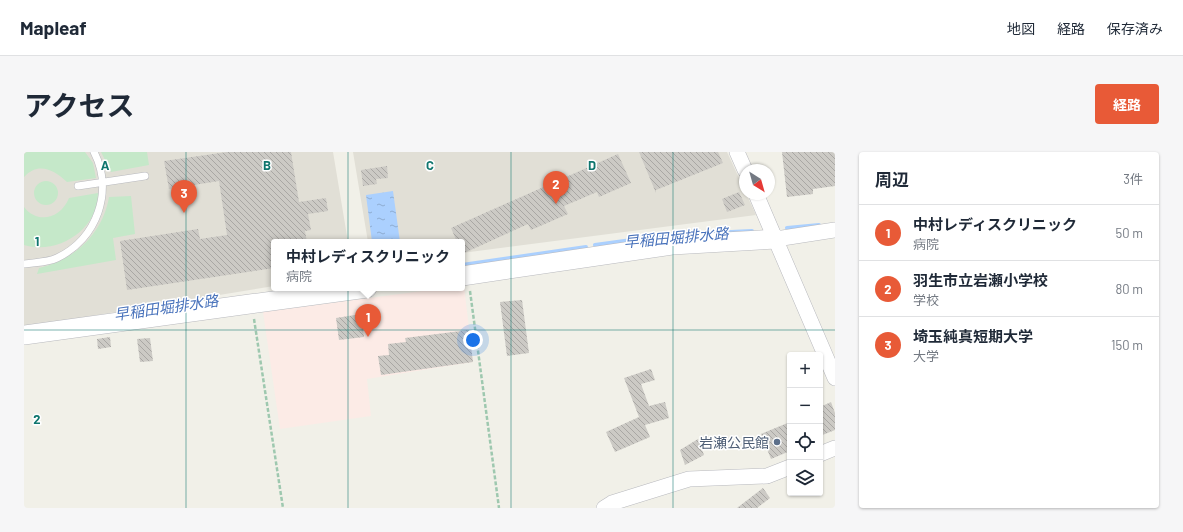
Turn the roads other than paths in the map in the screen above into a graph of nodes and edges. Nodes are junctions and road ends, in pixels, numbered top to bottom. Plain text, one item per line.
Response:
1 (94, 152) edge
2 (737, 152) edge
3 (742, 164) edge
4 (145, 176) dead end
5 (103, 183) junction
6 (78, 186) dead end
7 (759, 200) edge
8 (835, 230) edge
9 (776, 239) junction
10 (24, 264) edge
11 (465, 276) edge
12 (345, 291) edge
13 (24, 335) edge
14 (835, 378) edge
15 (835, 448) edge
16 (823, 453) edge
17 (787, 468) edge
18 (604, 508) edge

1 - 5 lane
2 - 3 street
4 - 5 lane
5 - 6 lane
5 - 10 lane
7 - 9 street
8 - 9 street
9 - 11 street
9 - 14 street
12 - 13 street
15 - 16 street
17 - 18 street

